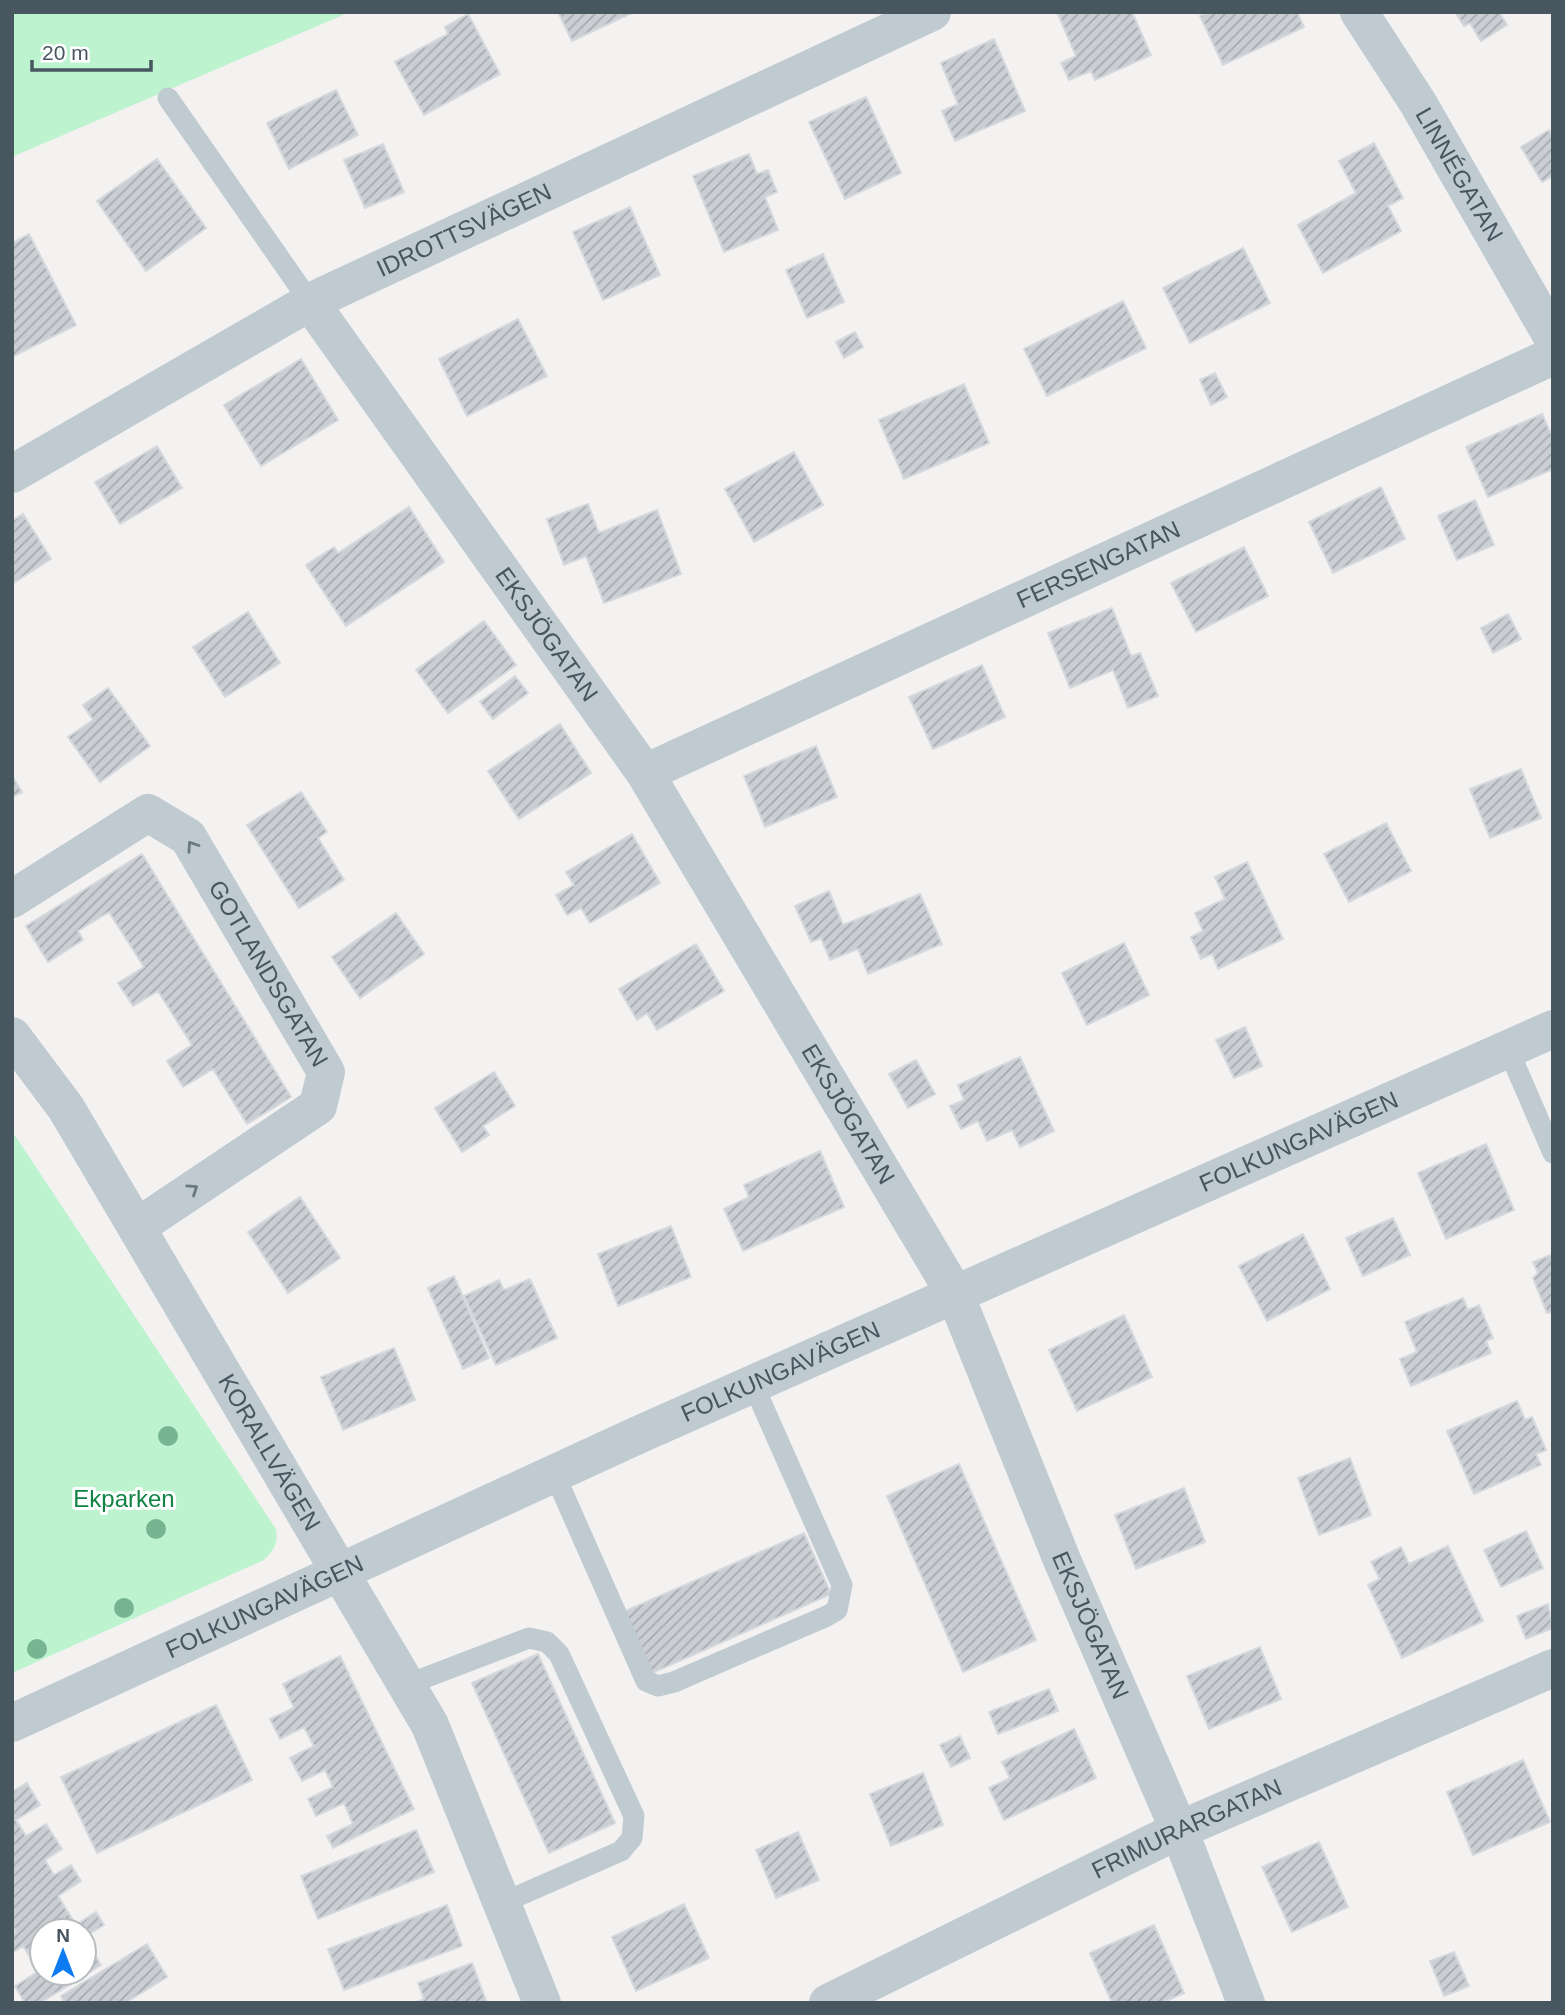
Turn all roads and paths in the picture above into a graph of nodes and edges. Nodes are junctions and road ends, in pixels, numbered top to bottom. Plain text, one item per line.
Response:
1 (932, 12) edge
2 (1359, 12) edge
3 (168, 98) dead end
4 (310, 302) junction
5 (1553, 338) edge
6 (1553, 356) edge
7 (12, 474) edge
8 (645, 773) junction
9 (12, 899) edge
10 (1553, 1029) edge
11 (12, 1036) edge
12 (1508, 1048) junction
13 (1553, 1153) edge
14 (137, 1227) junction
15 (955, 1294) junction
16 (753, 1384) junction
17 (554, 1473) junction
18 (338, 1572) junction
19 (1553, 1668) edge
20 (406, 1685) junction
21 (12, 1723) edge
22 (1179, 1830) junction
23 (502, 1903) junction
24 (542, 2003) edge
25 (828, 2003) edge
26 (1246, 2003) edge

1 - 4 street, IDROTTSVÄGEN
2 - 5 street, LINNÉGATAN
3 - 4 lane
4 - 7 street, IDROTTSVÄGEN
4 - 8 street, EKSJÖGATAN
6 - 8 street, FERSENGATAN
8 - 15 street, EKSJÖGATAN
14 -> 9 street, GOTLANDSGATAN
10 - 12 street, FOLKUNGAVÄGEN
11 - 14 street, KORALLVÄGEN
12 - 13 lane
12 - 15 street, FOLKUNGAVÄGEN
14 - 18 street, KORALLVÄGEN
15 - 16 street, FOLKUNGAVÄGEN
15 - 22 street, EKSJÖGATAN
16 - 17 street, FOLKUNGAVÄGEN
16 - 17 lane
17 - 18 street, FOLKUNGAVÄGEN
18 - 20 street, KORALLVÄGEN
18 - 21 street, FOLKUNGAVÄGEN
19 - 22 street, FRIMURARGATAN
20 - 23 street, KORALLVÄGEN
20 - 23 lane
22 - 25 street, FRIMURARGATAN
22 - 26 street, EKSJÖGATAN
23 - 24 street, KORALLVÄGEN

